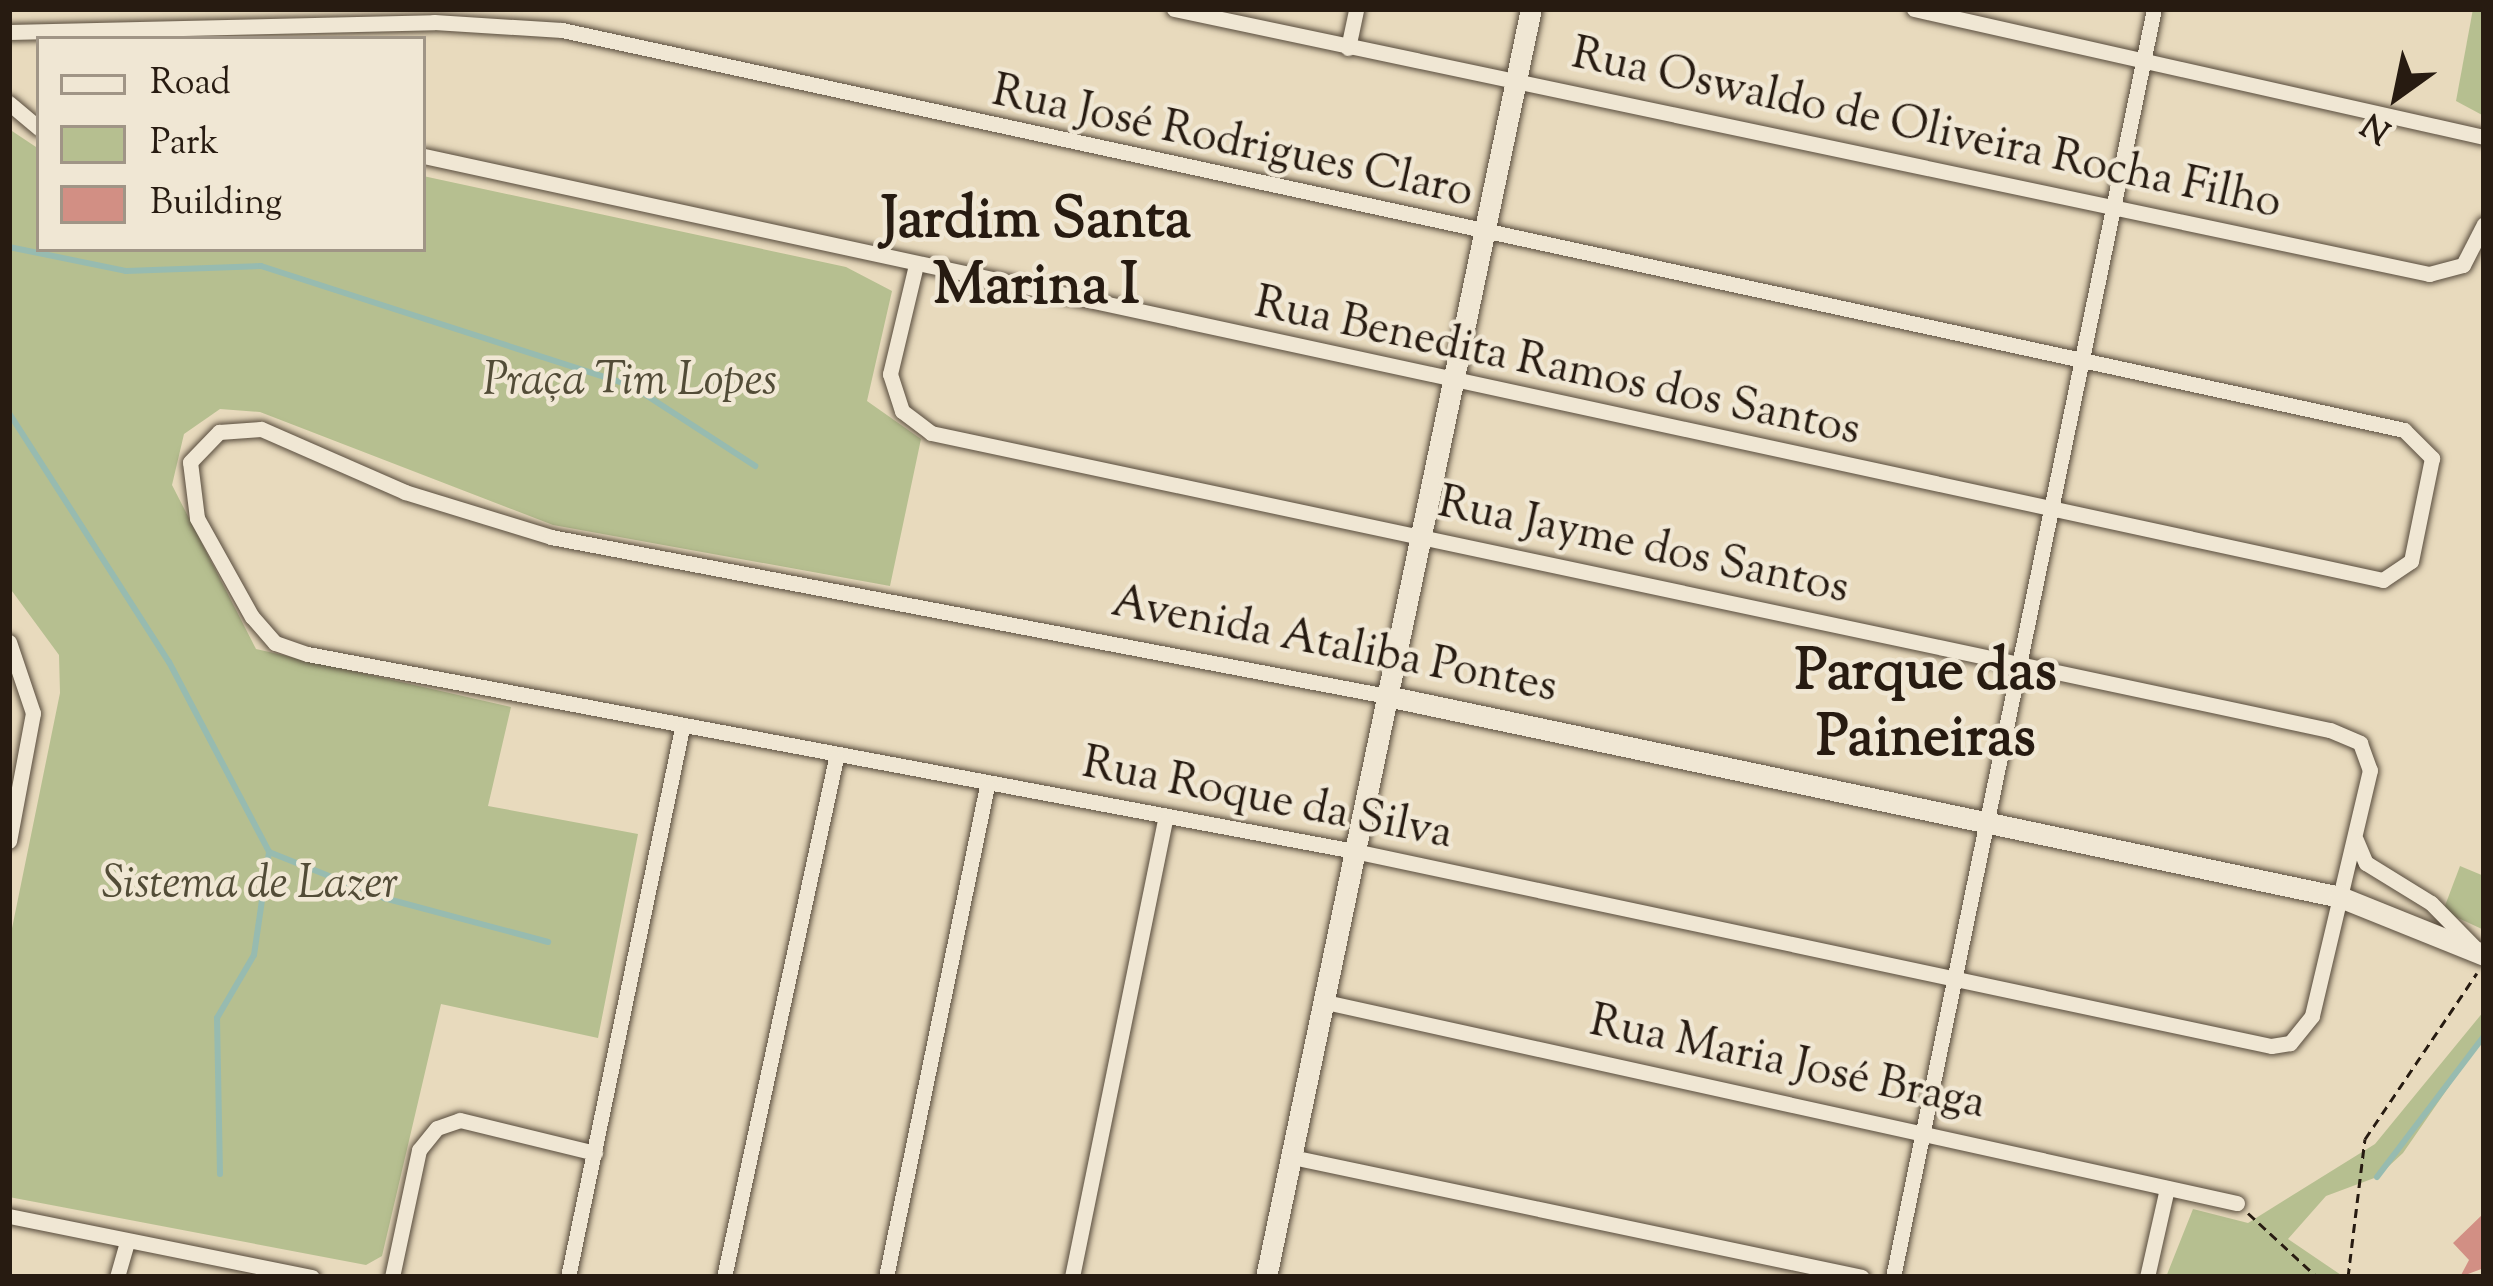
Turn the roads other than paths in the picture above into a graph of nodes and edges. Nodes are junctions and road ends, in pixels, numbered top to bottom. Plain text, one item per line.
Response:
1 (1174, 9) edge
2 (1356, 9) edge
3 (1531, 9) edge
4 (1914, 9) edge
5 (2154, 9) edge
6 (10, 34) edge
7 (1348, 48) junction
8 (2144, 57) junction
9 (1514, 79) junction
10 (9, 103) edge
11 (36, 126) edge
12 (2484, 137) edge
13 (426, 157) edge
14 (2115, 208) junction
15 (2484, 224) edge
16 (1482, 235) junction
17 (915, 269) junction
18 (2084, 360) junction
19 (1455, 383) junction
20 (2426, 442) joint
21 (190, 462) joint
22 (2047, 511) junction
23 (1419, 536) junction
24 (9, 641) edge
25 (2019, 666) junction
26 (1388, 696) junction
27 (682, 728) junction
28 (836, 758) junction
29 (987, 786) junction
30 (1165, 819) junction
31 (1985, 821) junction
32 (2355, 836) junction
33 (9, 841) edge
34 (1354, 851) junction
35 (2340, 897) junction
36 (2482, 956) edge
37 (1956, 976) junction
38 (1321, 1001) junction
39 (1920, 1129) junction
40 (595, 1154) junction
41 (1292, 1156) junction
42 (2167, 1188) junction
43 (2237, 1202) road end
44 (9, 1216) edge
45 (127, 1240) junction
46 (279, 1274) edge
47 (117, 1277) edge
48 (312, 1277) edge
49 (392, 1277) edge
50 (568, 1277) edge
51 (724, 1277) edge
52 (886, 1277) edge
53 (1072, 1277) edge
54 (1266, 1277) edge
55 (1862, 1277) edge
56 (1893, 1277) edge
57 (2147, 1277) edge

1 - 7 street, Rua Oswaldo de Oliveira Rocha Filho
2 - 7 street
3 - 9 street
4 - 8 street
5 - 8 street
6 - 16 street, Rua José Rodrigues Claro
7 - 9 street, Rua Oswaldo de Oliveira Rocha Filho
8 - 12 street
8 - 14 street
9 - 14 street, Rua Oswaldo de Oliveira Rocha Filho
9 - 16 street
10 - 11 street
13 - 17 street, Rua Benedita Ramos dos Santos
14 - 15 street, Rua Oswaldo de Oliveira Rocha Filho
14 - 18 street
16 - 18 street, Rua José Rodrigues Claro
16 - 19 street
17 - 19 street, Rua Benedita Ramos dos Santos
17 - 23 street, Rua Jayme dos Santos
18 - 20 street, Rua José Rodrigues Claro
18 - 22 street
19 - 22 street, Rua Benedita Ramos dos Santos
19 - 23 street
20 - 22 street, Rua Benedita Ramos dos Santos
21 - 26 street, Avenida Ataliba Pontes
21 - 27 street, Rua Roque da Silva
22 - 25 street
23 - 25 street, Rua Jayme dos Santos
23 - 26 street
24 - 33 street
25 - 31 street
25 - 32 street, Rua Jayme dos Santos
26 - 31 street, Avenida Ataliba Pontes
26 - 34 street
27 - 28 street, Rua Roque da Silva
27 - 40 street
28 - 29 street, Rua Roque da Silva
28 - 51 street
29 - 30 street, Rua Roque da Silva
29 - 52 street
30 - 34 street, Rua Roque da Silva
30 - 53 street
31 - 35 street, Avenida Ataliba Pontes
31 - 37 street
32 - 35 street, Rua Jayme dos Santos
32 - 36 street
34 - 37 street, Rua Roque da Silva
34 - 38 street
35 - 36 street, Avenida Ataliba Pontes
35 - 37 street, Rua Roque da Silva
37 - 39 street
38 - 39 street, Rua Maria José Braga
38 - 41 street
39 - 42 street, Rua Maria José Braga
39 - 56 street
40 - 49 street
40 - 50 street
41 - 54 street
41 - 55 street
42 - 43 street, Rua Maria José Braga
42 - 57 street
44 - 45 street
45 - 46 street
45 - 47 street
46 - 48 street

